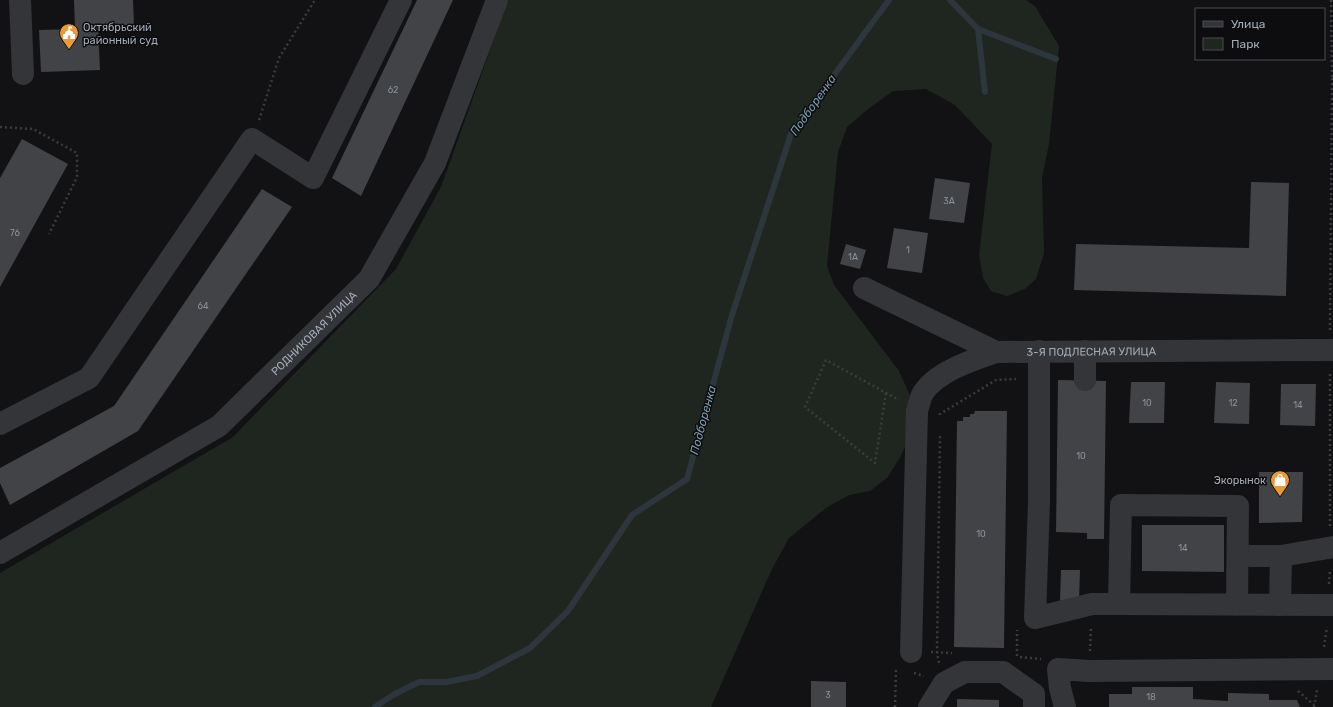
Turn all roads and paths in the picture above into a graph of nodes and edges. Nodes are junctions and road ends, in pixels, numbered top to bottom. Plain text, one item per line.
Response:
1 (20, 0) edge
2 (315, 0) edge
3 (401, 0) edge
4 (497, 0) edge
5 (1331, 0) edge
6 (23, 74) dead end
7 (1332, 79) edge
8 (0, 127) edge
9 (252, 139) junction
10 (49, 234) dead end
11 (864, 288) dead end
12 (1331, 350) edge
13 (1039, 351) junction
14 (1085, 351) junction
15 (996, 352) junction
16 (1016, 379) dead end
17 (1084, 380) dead end
18 (886, 393) junction
19 (917, 410) junction
20 (940, 422) dead end
21 (0, 424) edge
22 (940, 430) dead end
23 (1331, 547) edge
24 (0, 553) edge
25 (1251, 556) dead end
26 (1281, 556) junction
27 (1092, 604) junction
28 (1119, 604) junction
29 (1237, 605) junction
30 (1280, 605) junction
31 (1331, 605) edge
32 (907, 664) junction
33 (1327, 668) edge
34 (1089, 671) junction
35 (944, 682) junction
36 (895, 707) edge
37 (929, 707) edge
38 (1034, 707) edge
39 (1065, 707) edge

1 - 6 street
2 - 9 path
3 - 9 street
4 - 24 street, РОДНИКОВАЯ УЛИЦА
5 - 7 path
7 - 12 path
8 - 10 path
9 - 21 street
11 - 15 street, 3-Я ПОДЛЕСНАЯ УЛИЦА
12 - 14 street, 3-Я ПОДЛЕСНАЯ УЛИЦА
12 - 23 path
13 - 14 street, 3-Я ПОДЛЕСНАЯ УЛИЦА
13 - 15 street, 3-Я ПОДЛЕСНАЯ УЛИЦА
13 - 27 street
14 - 17 street
15 - 19 street
16 - 20 path
18 - 18 path
18 - 19 path
19 - 32 street
22 - 35 path
23 - 26 street
23 - 31 path
25 - 26 street
26 - 30 street
27 - 28 street
27 - 34 path
28 - 29 street
28 - 29 street
29 - 30 street
30 - 31 street
31 - 33 path
32 - 35 path
32 - 36 path
33 - 34 street
34 - 39 street
35 - 37 street
35 - 38 street

